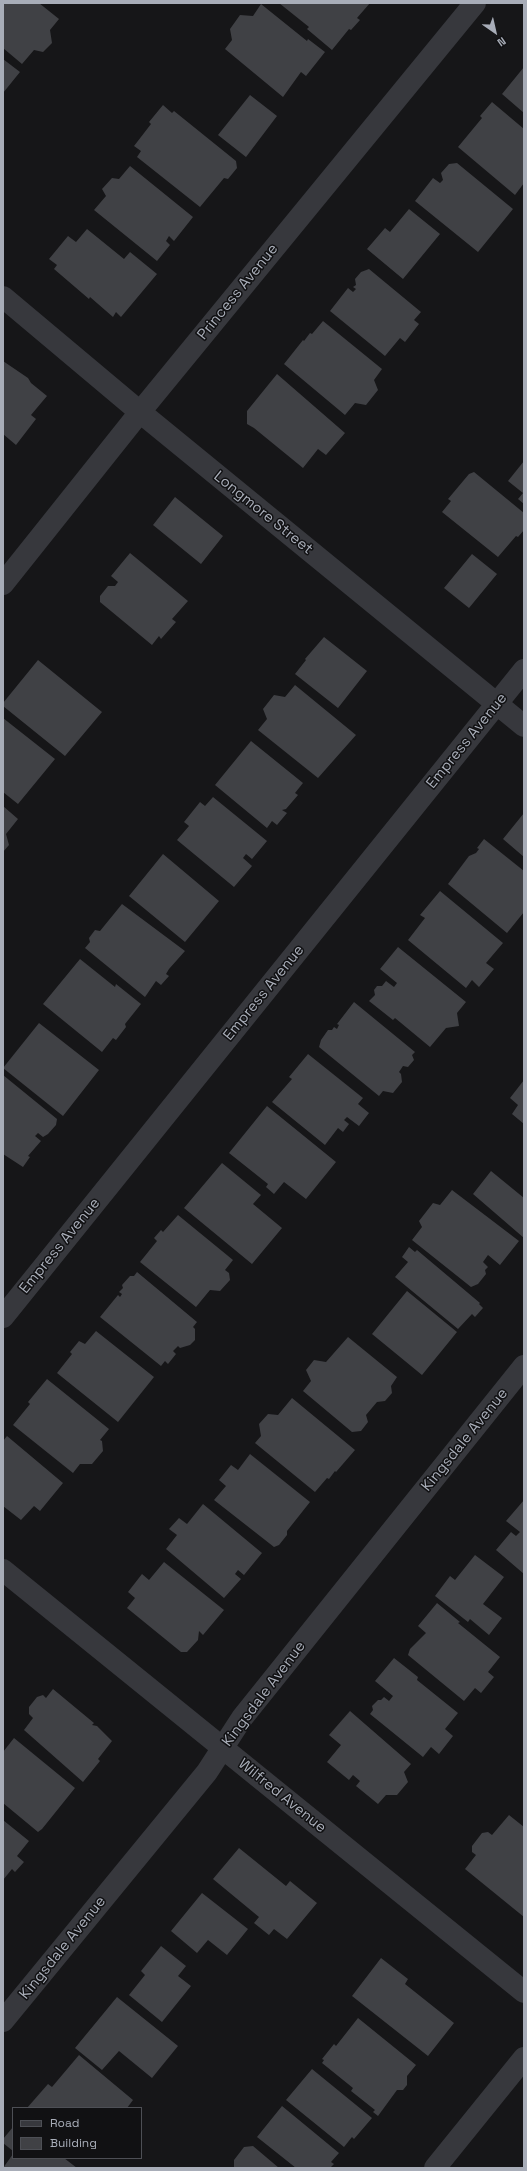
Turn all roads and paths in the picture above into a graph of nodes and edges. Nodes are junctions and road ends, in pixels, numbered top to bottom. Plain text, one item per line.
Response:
1 (475, 3) edge
2 (3, 297) edge
3 (140, 412) junction
4 (3, 584) edge
5 (524, 670) edge
6 (496, 704) junction
7 (524, 726) edge
8 (3, 1317) edge
9 (524, 1366) edge
10 (3, 1570) edge
11 (223, 1747) junction
12 (524, 1992) edge
13 (3, 2022) edge
14 (524, 2058) edge
15 (435, 2168) edge

1 - 3 street, Princess Avenue
2 - 3 street, Longmore Street
3 - 4 street, Princess Avenue
3 - 6 street, Longmore Street
5 - 6 street, Empress Avenue
6 - 7 street, Longmore Street
6 - 8 street, Empress Avenue
9 - 11 street, Kingsdale Avenue
10 - 11 street, Wilfred Avenue
11 - 12 street, Wilfred Avenue
11 - 13 street, Kingsdale Avenue
14 - 15 street

